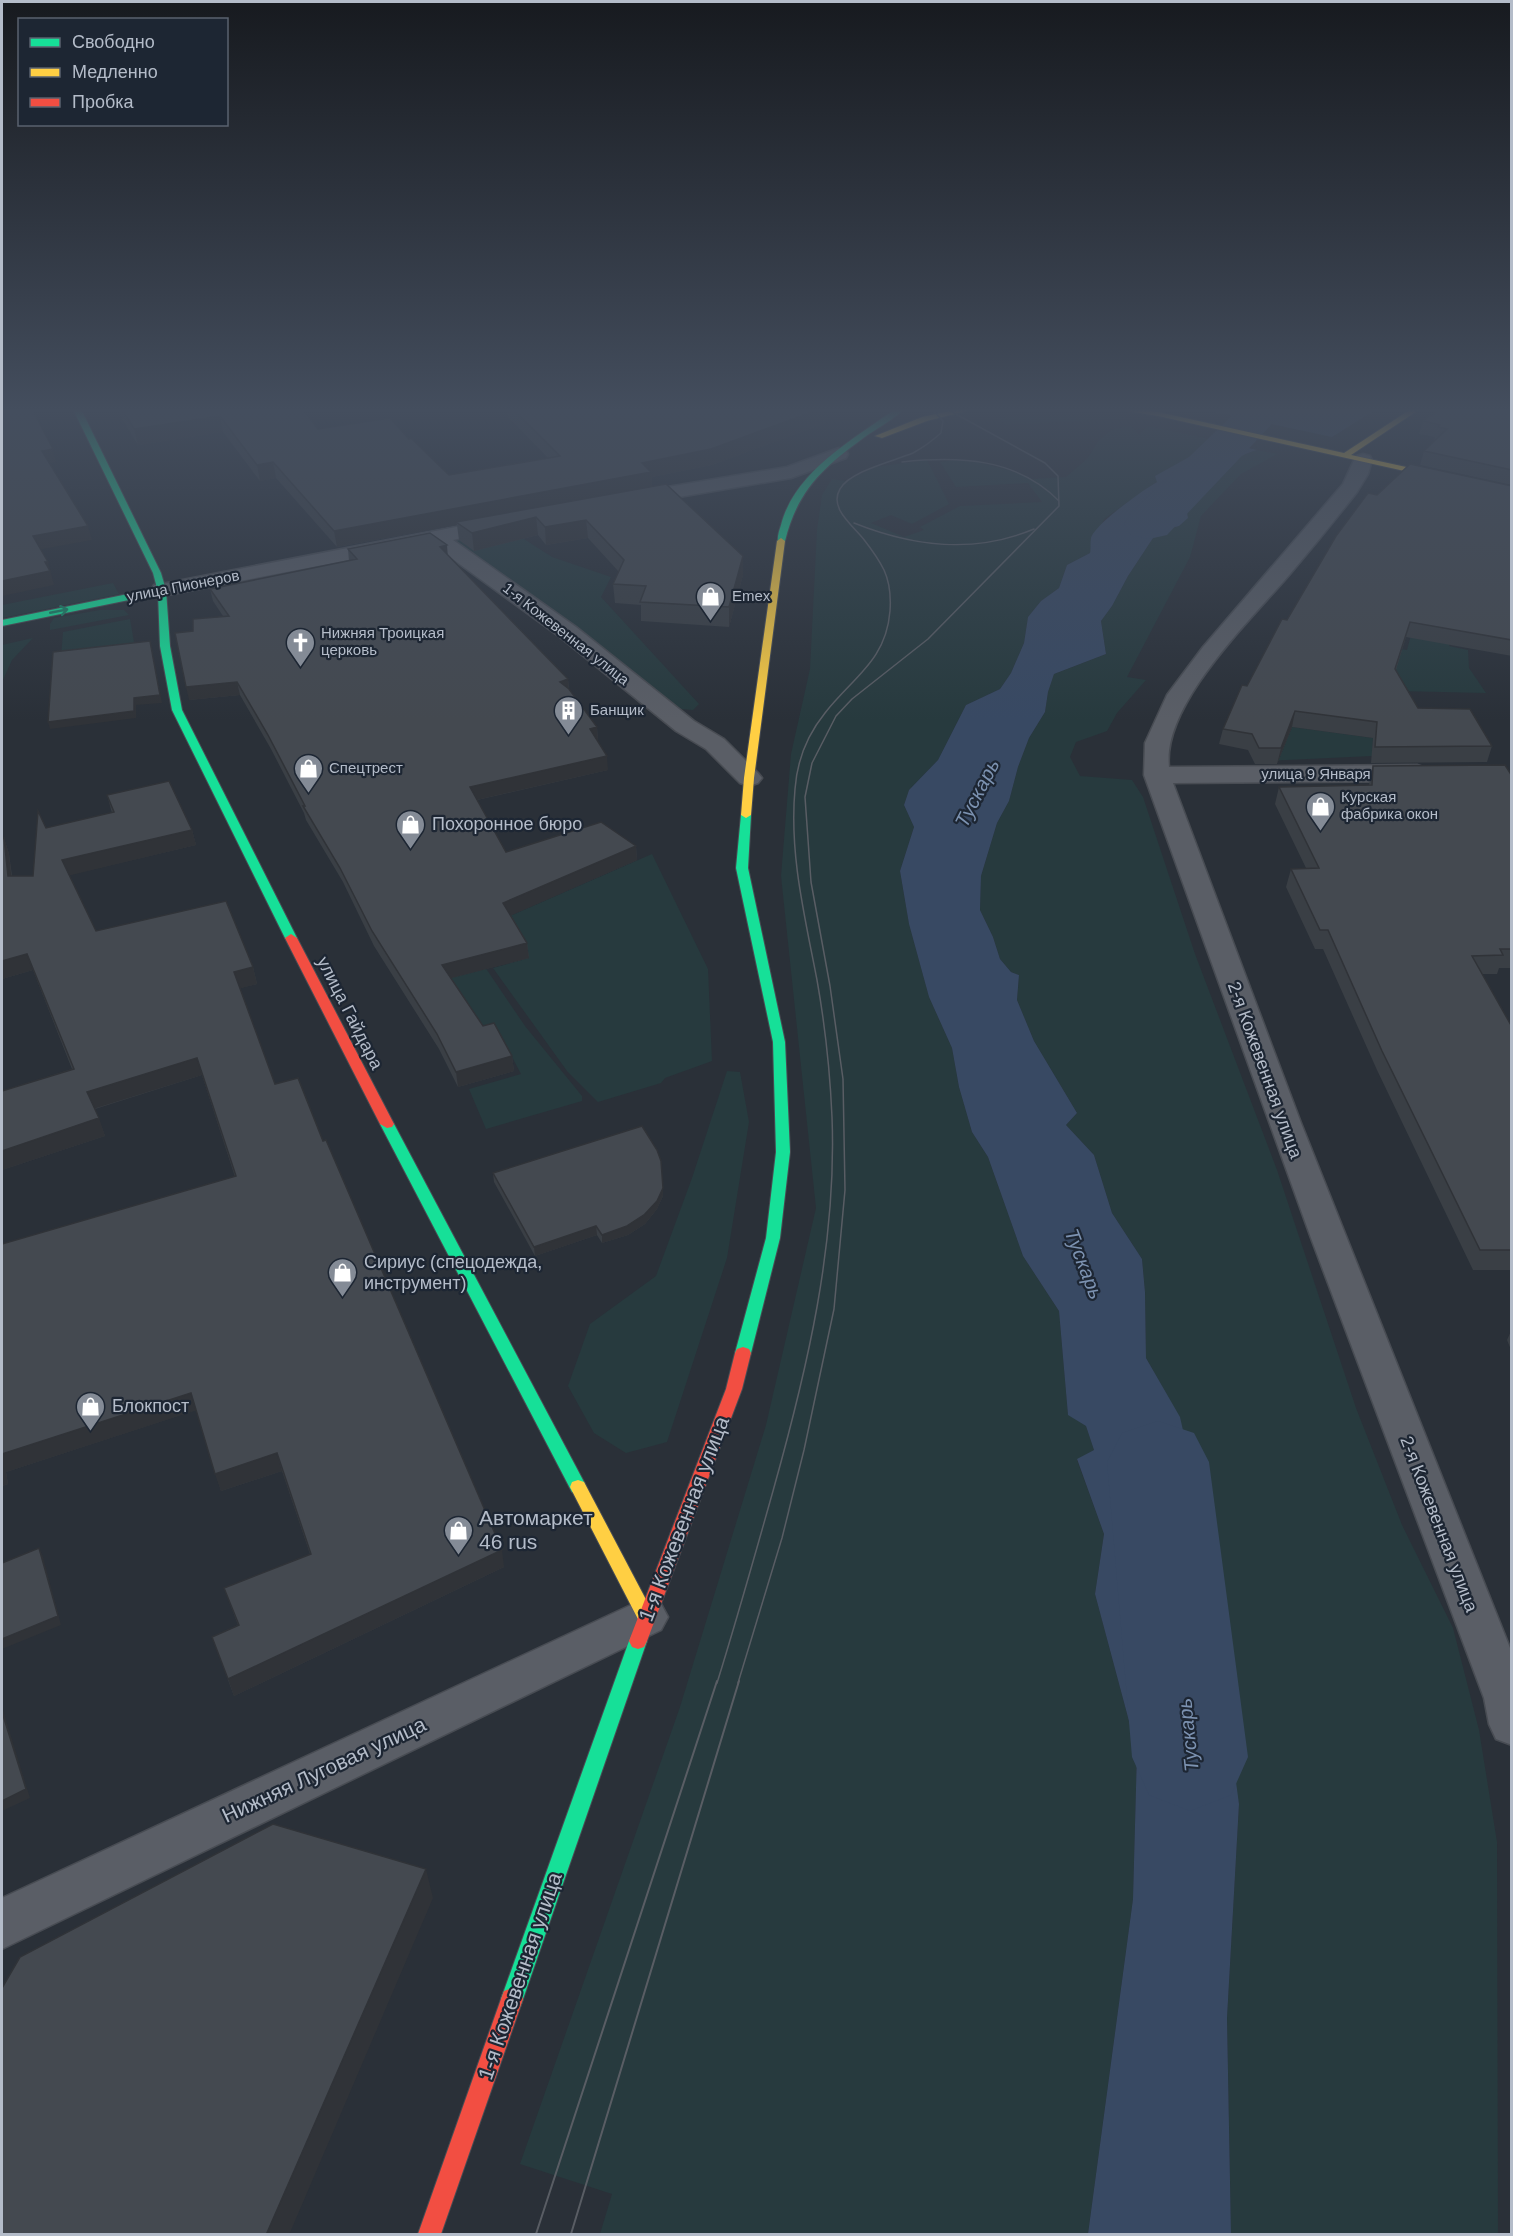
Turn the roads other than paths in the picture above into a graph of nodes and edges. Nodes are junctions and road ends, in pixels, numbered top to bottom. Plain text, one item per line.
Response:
1 (127, 511) edge
2 (791, 511) edge
3 (1331, 511) edge
4 (517, 521) edge
5 (436, 537) junction
6 (162, 590) junction
7 (2, 622) edge
8 (1442, 773) edge
9 (1157, 775) junction
10 (749, 778) junction
11 (646, 1617) junction
12 (1510, 1707) edge
13 (2, 1924) edge
14 (429, 2235) edge

1 - 6 main road, улица Гайдара
2 - 10 main road, 1-я Кожевенная улица
3 - 9 street, 2-я Кожевенная улица
4 - 5 street, улица Пионеров
5 - 6 street, улица Пионеров
5 - 10 street, 1-я Кожевенная улица
7 -> 6 main road, улица Пионеров
6 - 11 main road, улица Гайдара
8 - 9 street, улица 9 Января
9 - 12 street, 2-я Кожевенная улица
10 - 11 main road, 1-я Кожевенная улица
11 - 13 street, Нижняя Луговая улица
11 - 14 main road, 1-я Кожевенная улица

